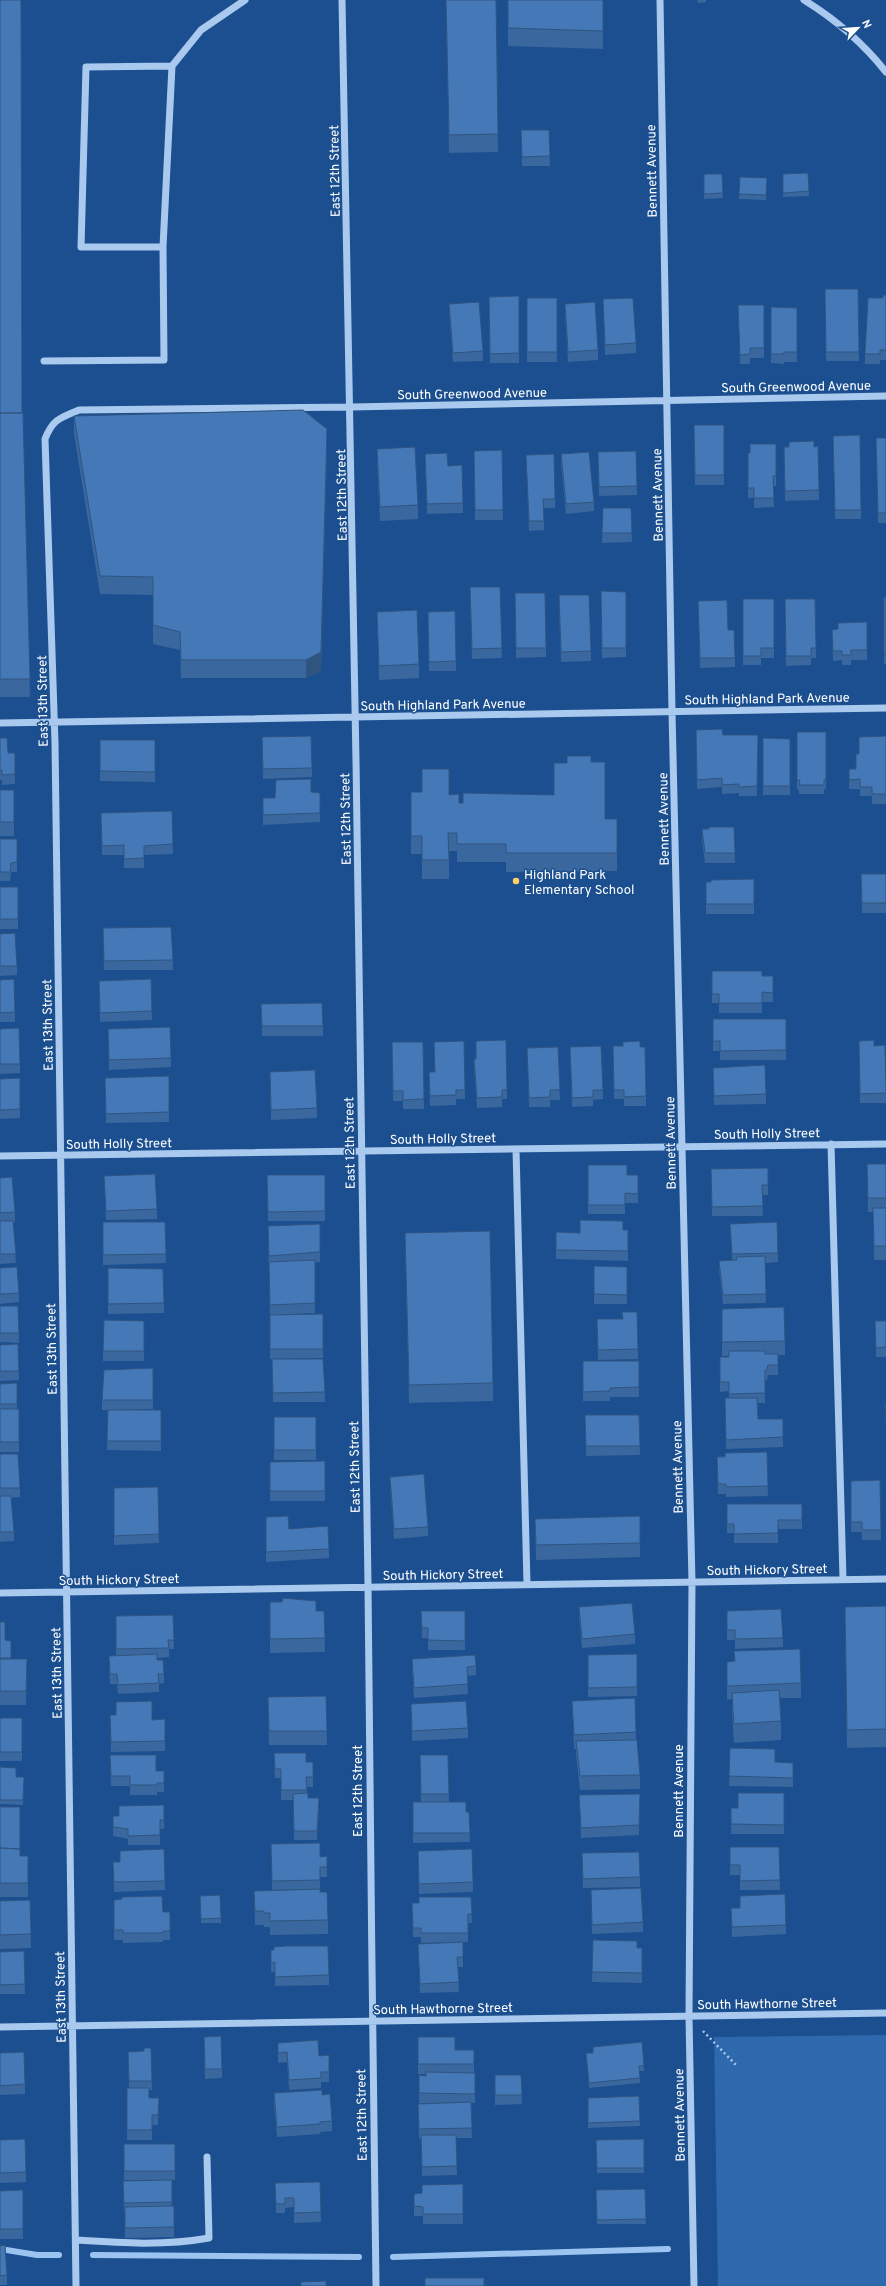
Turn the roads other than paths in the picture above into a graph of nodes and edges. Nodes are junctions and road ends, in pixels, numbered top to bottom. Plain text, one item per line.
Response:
1 (245, 0) edge
2 (342, 0) edge
3 (660, 0) edge
4 (804, 0) edge
5 (172, 66) junction
6 (886, 72) edge
7 (163, 247) junction
8 (44, 361) dead end
9 (886, 396) edge
10 (667, 401) junction
11 (352, 407) junction
12 (60, 418) joint
13 (886, 708) edge
14 (672, 712) junction
15 (356, 717) junction
16 (55, 722) junction
17 (0, 723) edge
18 (832, 1144) junction
19 (886, 1144) edge
20 (682, 1146) junction
21 (516, 1149) junction
22 (361, 1151) junction
23 (0, 1156) edge
24 (61, 1156) junction
25 (843, 1579) junction
26 (886, 1579) edge
27 (692, 1582) junction
28 (527, 1584) junction
29 (368, 1587) junction
30 (67, 1592) junction
31 (0, 1593) edge
32 (886, 2013) edge
33 (689, 2016) junction
34 (371, 2021) junction
35 (73, 2026) junction
36 (0, 2027) edge
37 (207, 2158) dead end
38 (76, 2240) junction
39 (76, 2286) edge
40 (376, 2286) edge
41 (694, 2286) edge

1 - 5 street
2 - 11 street, East 12th Street
3 - 10 street, Bennett Avenue
4 - 6 street
5 - 7 street
5 - 7 street
7 - 8 street
9 - 10 street, South Greenwood Avenue
10 - 11 street, South Greenwood Avenue
10 - 14 street, Bennett Avenue
11 - 12 street, South Greenwood Avenue
11 - 15 street, East 12th Street
12 - 16 street, East 13th Street
13 - 14 street, South Highland Park Avenue
14 - 15 street, South Highland Park Avenue
14 - 20 street, Bennett Avenue
15 - 16 street, South Highland Park Avenue
15 - 22 street, East 12th Street
16 - 17 street, South Highland Park Avenue
16 - 24 street, East 13th Street
18 - 19 street, South Holly Street
18 - 20 street, South Holly Street
18 - 25 street
20 - 21 street, South Holly Street
20 - 27 street, Bennett Avenue
21 - 22 street, South Holly Street
21 - 28 street
22 - 24 street, South Holly Street
22 - 29 street, East 12th Street
23 - 24 street, South Holly Street
24 - 30 street, East 13th Street
25 - 26 street, South Hickory Street
25 - 27 street, South Hickory Street
27 - 28 street, South Hickory Street
27 - 33 street, Bennett Avenue
28 - 29 street, South Hickory Street
29 - 30 street, South Hickory Street
29 - 34 street, East 12th Street
30 - 31 street, South Hickory Street
30 - 35 street, East 13th Street
32 - 33 street, South Hawthorne Street
33 - 34 street, South Hawthorne Street
33 - 41 street, Bennett Avenue
34 - 35 street, South Hawthorne Street
34 - 40 street, East 12th Street
35 - 36 street, South Hawthorne Street
35 - 38 street, East 13th Street
37 - 38 street
38 - 39 street, East 13th Street

